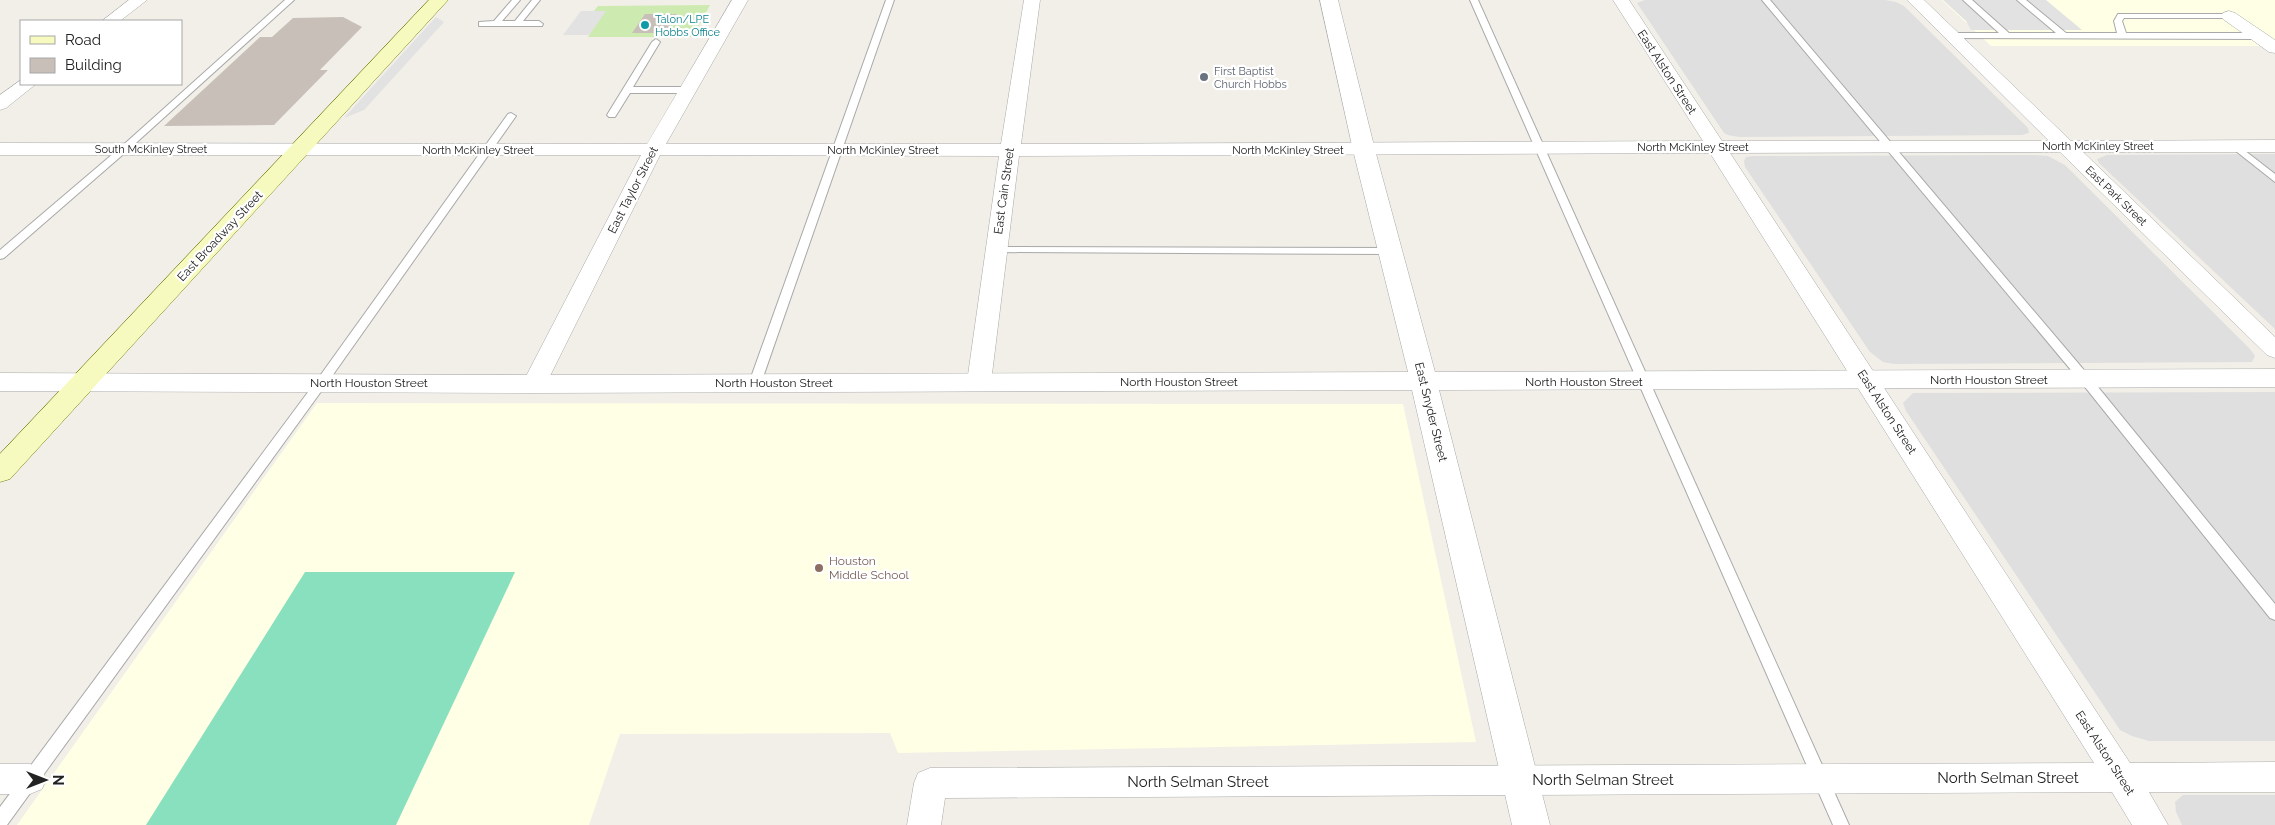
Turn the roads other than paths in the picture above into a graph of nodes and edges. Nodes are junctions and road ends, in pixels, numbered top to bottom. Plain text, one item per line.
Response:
1 (139, 0) edge
2 (290, 0) edge
3 (439, 0) edge
4 (516, 0) edge
5 (536, 0) edge
6 (740, 0) edge
7 (890, 0) edge
8 (1032, 0) edge
9 (1329, 0) edge
10 (1474, 0) edge
11 (1621, 0) edge
12 (1766, 0) edge
13 (1915, 0) edge
14 (1967, 0) edge
15 (2021, 0) edge
16 (2229, 16) joint
17 (111, 20) edge
18 (482, 24) dead end
19 (496, 24) junction
20 (517, 24) junction
21 (538, 24) dead end
22 (1952, 36) junction
23 (2007, 36) junction
24 (2064, 36) junction
25 (2124, 36) junction
26 (2257, 36) junction
27 (656, 42) dead end
28 (2275, 48) edge
29 (26, 85) edge
30 (627, 90) junction
31 (688, 90) junction
32 (0, 104) edge
33 (612, 115) dead end
34 (511, 116) dead end
35 (2064, 146) junction
36 (2235, 146) junction
37 (2275, 146) edge
38 (1714, 147) junction
39 (1888, 147) junction
40 (1541, 148) junction
41 (0, 149) edge
42 (124, 149) junction
43 (301, 149) junction
44 (488, 150) junction
45 (653, 150) junction
46 (838, 150) junction
47 (1010, 150) junction
48 (1364, 150) junction
49 (2275, 179) edge
50 (996, 250) junction
51 (1390, 251) junction
52 (0, 256) edge
53 (2275, 350) edge
54 (2275, 378) edge
55 (2085, 379) junction
56 (1868, 380) junction
57 (0, 382) edge
58 (83, 382) junction
59 (979, 382) junction
60 (1424, 382) junction
61 (1643, 382) junction
62 (321, 383) junction
63 (755, 383) junction
64 (534, 384) junction
65 (0, 472) edge
66 (2275, 614) edge
67 (2275, 777) edge
68 (2120, 778) junction
69 (15, 779) edge
70 (1820, 779) junction
71 (1520, 780) junction
72 (0, 822) edge
73 (924, 825) edge
74 (1531, 825) edge
75 (1841, 825) edge
76 (2151, 825) edge

1 - 17 street
2 - 42 lane
3 - 43 main road, East Broadway Street
4 - 19 lane
5 - 20 lane
6 - 31 street, East Taylor Street
7 - 46 lane
8 - 47 street, East Cain Street
9 - 48 street, East Snyder Street
10 - 40 lane
11 - 38 street, East Alston Street
12 - 39 lane
13 - 22 street, East Park Street
14 - 23 lane
15 - 24 lane
16 - 25 lane
16 - 26 street
18 - 19 lane
19 - 20 lane
20 - 21 lane
22 - 23 lane
22 - 35 street, East Park Street
23 - 24 lane
24 - 25 lane
25 - 26 lane
26 - 28 street
27 - 30 lane
29 - 32 street
30 - 31 lane
30 - 33 lane
31 - 45 street, East Taylor Street
34 - 44 lane
35 - 36 street, North McKinley Street
35 - 39 street, North McKinley Street
35 - 53 street, East Park Street
36 - 37 street, North McKinley Street
36 - 49 lane
38 - 39 street, North McKinley Street
38 - 40 street, North McKinley Street
38 - 56 street, East Alston Street
39 - 55 lane
40 - 48 street, North McKinley Street
40 - 61 lane
41 - 42 street, South McKinley Street
42 - 43 street, South McKinley Street
42 - 52 lane
43 - 44 street, North McKinley Street
43 - 58 main road, East Broadway Street
44 - 45 street, North McKinley Street
44 - 62 lane
45 - 46 street, North McKinley Street
45 - 64 street, East Taylor Street
46 - 47 street, North McKinley Street
46 - 63 lane
47 - 48 street, North McKinley Street
47 - 50 street, East Cain Street
48 - 51 street, East Snyder Street
50 - 51 lane
50 - 59 street, East Cain Street
51 - 60 street, East Snyder Street
54 - 55 street, North Houston Street
55 - 56 street, North Houston Street
55 - 66 lane
56 - 61 street, North Houston Street
56 - 68 street, East Alston Street
57 - 58 street, North Houston Street
58 - 62 street, North Houston Street
58 - 65 main road, East Broadway Street
59 - 60 street, North Houston Street
59 - 63 street, North Houston Street
60 - 61 street, North Houston Street
60 - 71 street, East Snyder Street
61 - 70 lane
62 - 64 street, North Houston Street
62 - 69 lane
63 - 64 street, North Houston Street
67 - 68 street, North Selman Street
68 - 70 street, North Selman Street
68 - 76 street, East Alston Street
69 - 72 lane
70 - 71 street, North Selman Street
70 - 75 lane
71 - 73 street, North Selman Street
71 - 74 street, East Snyder Street

